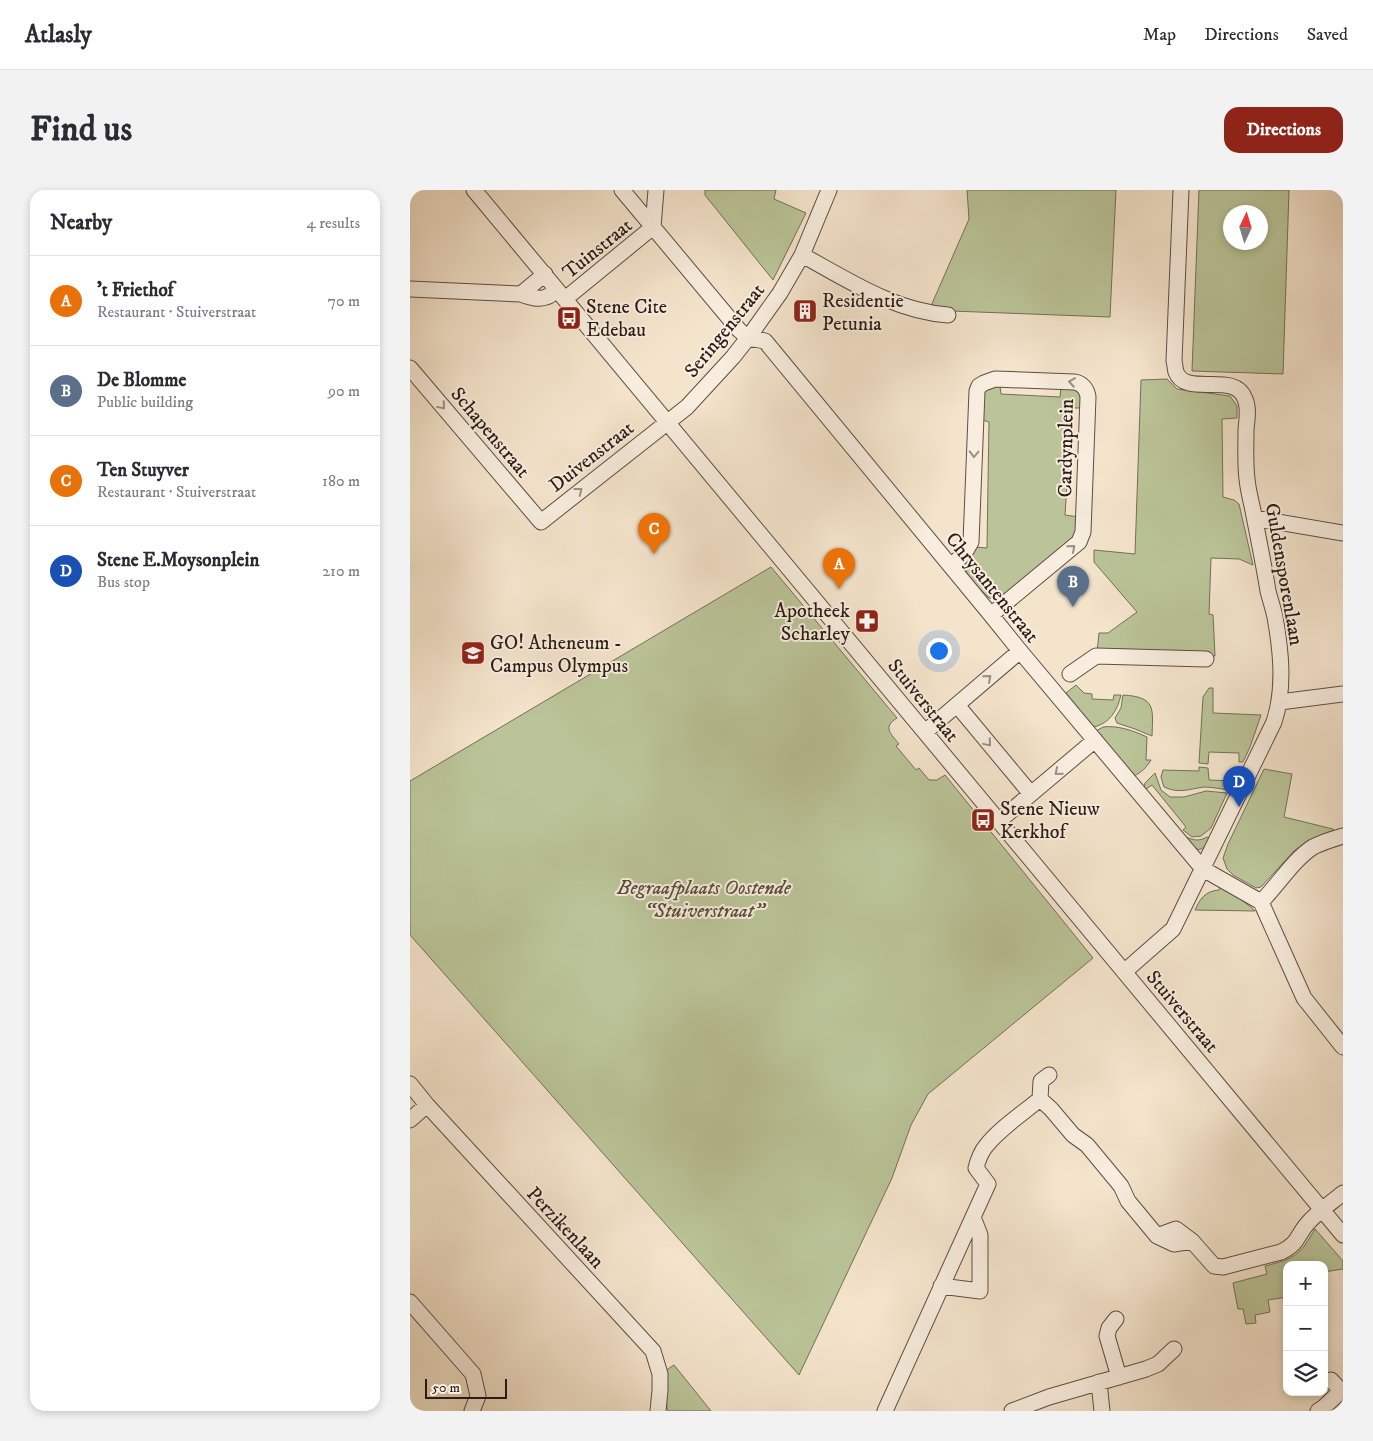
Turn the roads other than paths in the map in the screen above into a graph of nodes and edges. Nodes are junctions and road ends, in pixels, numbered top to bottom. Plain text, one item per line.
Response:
1 (474, 190) edge
2 (622, 190) edge
3 (656, 190) edge
4 (830, 190) edge
5 (1181, 190) edge
6 (653, 226) junction
7 (802, 255) junction
8 (545, 274) junction
9 (410, 289) edge
10 (521, 294) junction
11 (561, 294) junction
12 (948, 315) dead end
13 (748, 338) junction
14 (410, 368) edge
15 (667, 422) junction
16 (1255, 518) junction
17 (541, 522) joint
18 (1343, 533) edge
19 (951, 566) junction
20 (991, 614) junction
21 (1020, 652) junction
22 (1206, 659) dead end
23 (1070, 674) dead end
24 (1343, 694) edge
25 (1280, 702) junction
26 (957, 705) junction
27 (925, 732) junction
28 (1095, 740) junction
29 (1032, 794) junction
30 (999, 821) junction
31 (1343, 836) edge
32 (1203, 869) junction
33 (1261, 902) junction
34 (1124, 972) junction
35 (1343, 1047) edge
36 (1049, 1075) dead end
37 (410, 1084) edge
38 (1040, 1099) junction
39 (427, 1105) junction
40 (410, 1120) edge
41 (1343, 1193) edge
42 (1322, 1211) junction
43 (973, 1217) junction
44 (1343, 1235) edge
45 (941, 1286) junction
46 (410, 1302) edge
47 (1116, 1319) dead end
48 (1174, 1349) dead end
49 (1119, 1377) junction
50 (1099, 1382) junction
51 (1338, 1388) edge
52 (472, 1411) edge
53 (658, 1411) edge
54 (885, 1411) edge
55 (1012, 1411) edge
56 (1102, 1411) edge
57 (1318, 1411) edge

1 - 8 street, Stuiverstraat
2 - 6 street
3 - 6 street
4 - 7 street, Seringenstraat
5 - 16 street, Guldensporenlaan
6 - 11 street, Tuinstraat
6 - 13 street
7 - 12 street
7 - 13 street, Seringenstraat
8 - 10 street
8 - 11 street, Stuiverstraat
9 - 10 street, Tuinstraat
10 - 11 street, Tuinstraat
11 - 15 street, Stuiverstraat
13 - 15 street, Seringenstraat
13 - 19 street, Chrysantenstraat
14 -> 17 street, Schapenstraat
17 -> 15 street, Duivenstraat
15 - 27 street, Stuiverstraat
16 - 18 street
16 - 25 street, Guldensporenlaan
19 - 20 street, Chrysantenstraat
20 -> 19 street, Cardynplein
20 - 21 street, Chrysantenstraat
26 -> 21 street
21 - 28 street, Chrysantenstraat
22 - 23 street
24 - 25 street
25 - 32 street, Guldensporenlaan
26 - 27 street
26 -> 29 street, Stuiverstraat
27 - 30 street, Stuiverstraat
28 -> 29 street
28 - 32 street, Chrysantenstraat
29 - 30 street
30 - 34 street, Stuiverstraat
31 - 33 street
32 - 33 street
32 - 34 street, Guldensporenlaan
33 - 35 street
34 - 42 street, Stuiverstraat
36 - 38 street
37 - 39 street, Perzikenlaan
38 - 42 street
38 - 43 street
39 - 40 street
39 - 53 street, Perzikenlaan
41 - 42 street
42 - 44 street, Stuiverstraat
43 - 45 street
43 - 45 street
45 - 54 street
46 - 52 street
47 - 49 street
48 - 49 street
49 - 50 street
50 - 55 street
50 - 56 street
51 - 57 street

